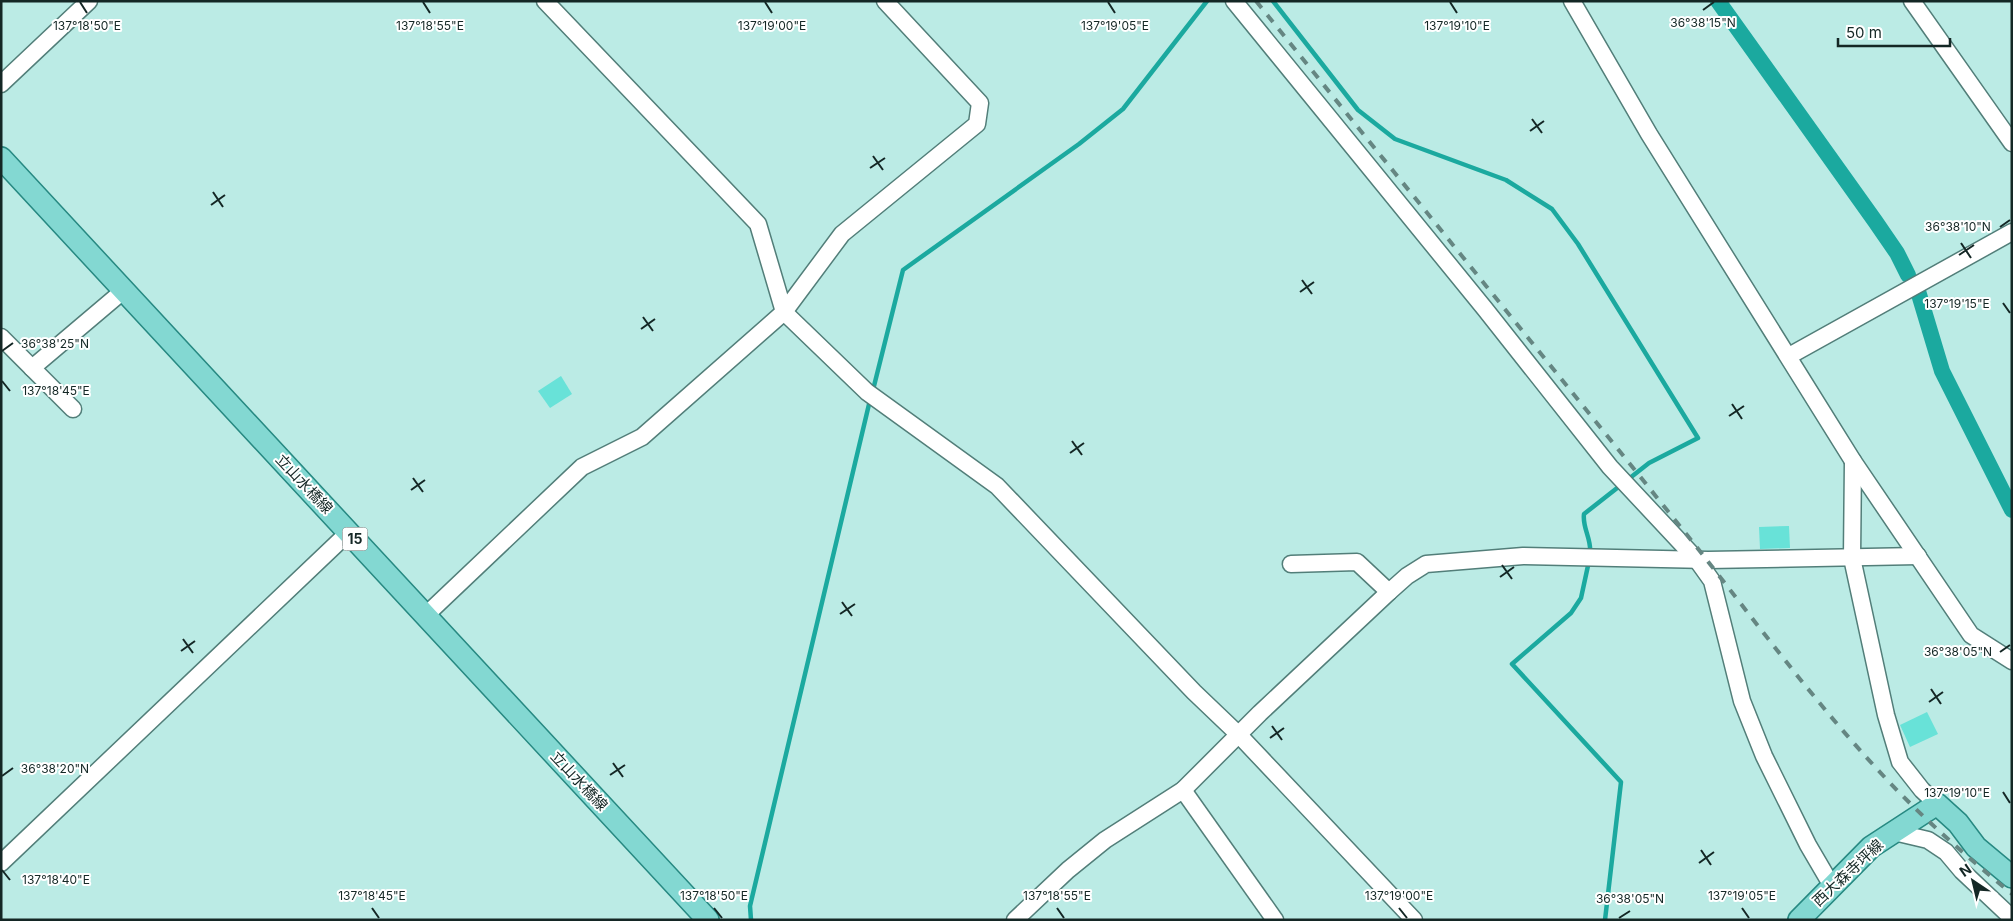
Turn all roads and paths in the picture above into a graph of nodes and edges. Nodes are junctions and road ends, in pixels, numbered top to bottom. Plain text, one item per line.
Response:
1 (89, 1) edge
2 (545, 1) edge
3 (885, 1) edge
4 (1234, 1) edge
5 (1572, 1) edge
6 (1912, 1) edge
7 (1, 84) edge
8 (2012, 143) edge
9 (1, 158) edge
10 (2012, 232) edge
11 (123, 291) junction
12 (784, 312) junction
13 (1, 337) edge
14 (1788, 356) junction
15 (32, 368) junction
16 (73, 409) dead end
17 (1852, 461) junction
18 (349, 532) junction
19 (1918, 556) junction
20 (1852, 558) junction
21 (1696, 560) junction
22 (1291, 564) dead end
23 (1389, 592) junction
24 (426, 615) junction
25 (2012, 662) edge
26 (1239, 735) junction
27 (1183, 790) junction
28 (1937, 804) junction
29 (1894, 832) junction
30 (1, 863) edge
31 (2012, 877) edge
32 (1832, 886) junction
33 (2012, 918) edge
34 (708, 920) edge
35 (1015, 920) edge
36 (1275, 920) edge
37 (1414, 920) edge
38 (1799, 920) edge

1 - 7 street
2 - 12 street
3 - 12 street
4 - 21 street
5 - 14 street
6 - 8 street
9 - 11 main road, 立山水橋線 / 15
10 - 14 street
11 - 15 street
11 - 18 main road, 立山水橋線 / 15
12 - 24 street
12 - 26 street
13 - 15 street
14 - 17 street
15 - 16 street
17 - 19 street
17 - 20 street
18 - 24 main road, 立山水橋線 / 15
18 - 30 street
19 - 20 street
19 - 25 street
20 - 21 street
20 - 28 street
21 - 23 street
21 - 32 street
22 - 23 street
23 - 26 street
24 - 34 main road, 立山水橋線 / 15
26 - 27 street
26 - 37 street
27 - 35 street
27 - 36 street
28 - 29 main road, 西大森寺坪線
28 - 31 main road
29 - 32 main road, 西大森寺坪線
29 - 33 street
32 - 38 main road, 西大森寺坪線

